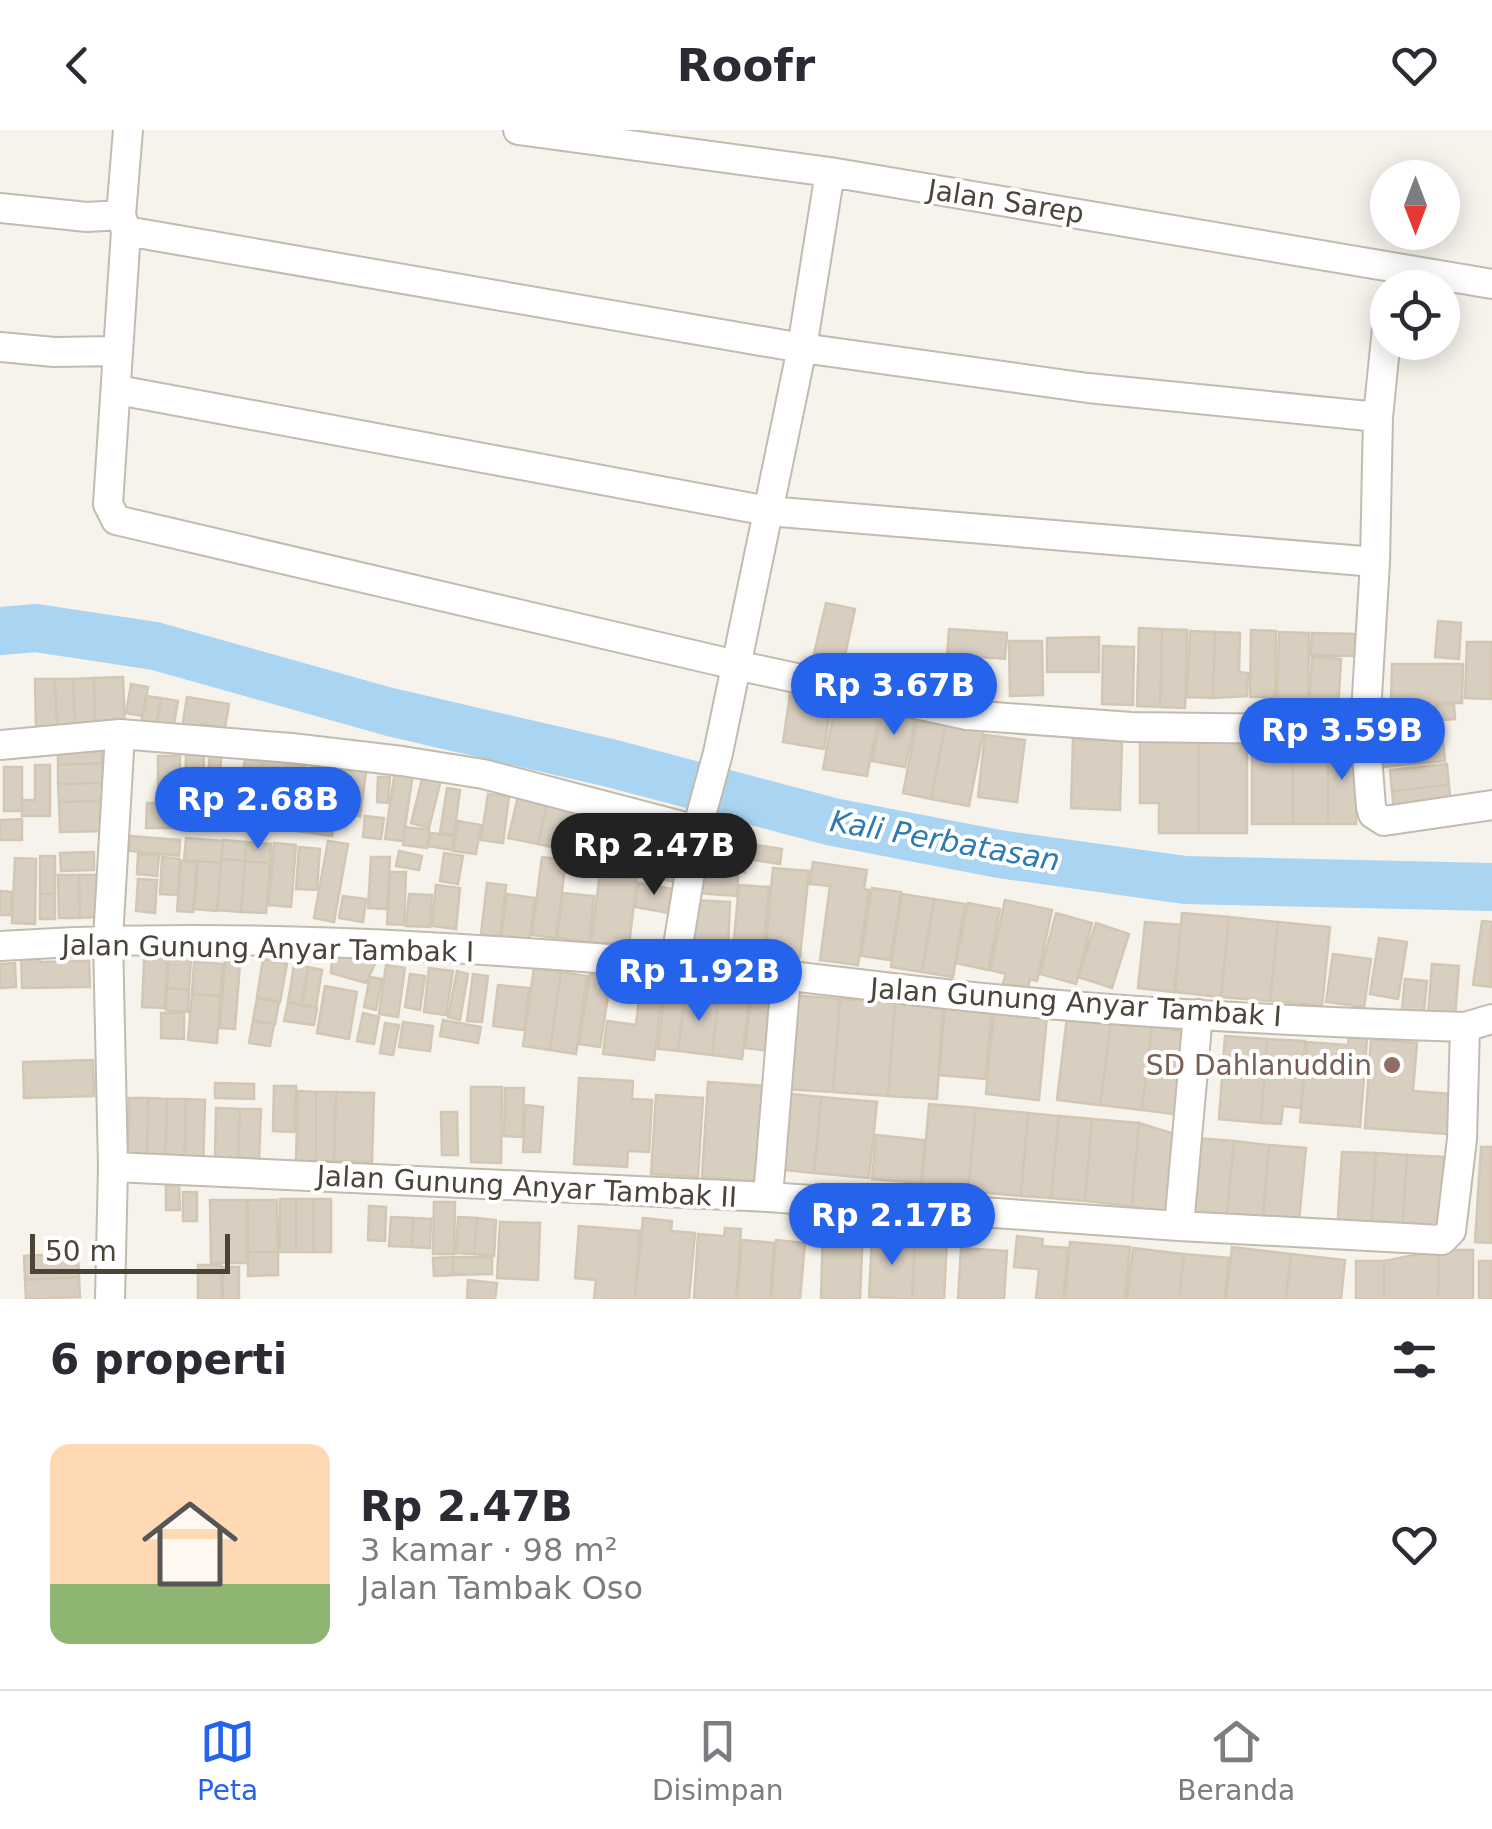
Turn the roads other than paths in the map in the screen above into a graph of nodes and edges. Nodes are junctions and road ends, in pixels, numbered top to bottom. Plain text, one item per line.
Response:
1 (128, 130) edge
2 (518, 130) edge
3 (830, 172) junction
4 (0, 208) edge
5 (124, 223) junction
6 (1370, 273) edge
7 (1460, 282) edge
8 (1492, 284) edge
9 (0, 348) edge
10 (802, 348) junction
11 (106, 351) junction
12 (1384, 360) edge
13 (118, 390) junction
14 (1378, 416) junction
15 (768, 512) junction
16 (1375, 562) junction
17 (736, 665) junction
18 (1364, 730) junction
19 (120, 734) junction
20 (0, 745) edge
21 (1492, 805) edge
22 (699, 823) junction
23 (121, 939) junction
24 (0, 946) edge
25 (675, 964) junction
26 (786, 978) junction
27 (1198, 1014) junction
28 (1479, 1023) edge
29 (113, 1168) junction
30 (768, 1197) junction
31 (1178, 1226) junction
32 (110, 1299) edge

1 - 5 street
2 - 3 street, Jalan Sarep
3 - 6 street, Jalan Sarep
3 - 10 street
4 - 5 street
5 - 10 street
5 - 11 street
7 - 8 street, Jalan Sarep
9 - 11 street
10 - 14 street
10 - 15 street
11 - 13 street
12 - 14 street
13 - 15 street
13 - 17 street
14 - 16 street
15 - 16 street
15 - 17 street
16 - 18 street
17 - 18 street
17 - 22 street
18 - 21 street
19 - 20 street
19 - 22 street
19 - 23 street
22 - 25 street
23 - 24 street, Jalan Gunung Anyar Tambak I
23 - 25 street, Jalan Gunung Anyar Tambak I
23 - 29 street
25 - 26 street, Jalan Gunung Anyar Tambak I
26 - 27 street, Jalan Gunung Anyar Tambak I
26 - 30 street
27 - 28 street, Jalan Gunung Anyar Tambak I
27 - 31 street
28 - 31 street, Jalan Gunung Anyar Tambak II
29 - 30 street, Jalan Gunung Anyar Tambak II
29 - 32 street
30 - 31 street, Jalan Gunung Anyar Tambak II

